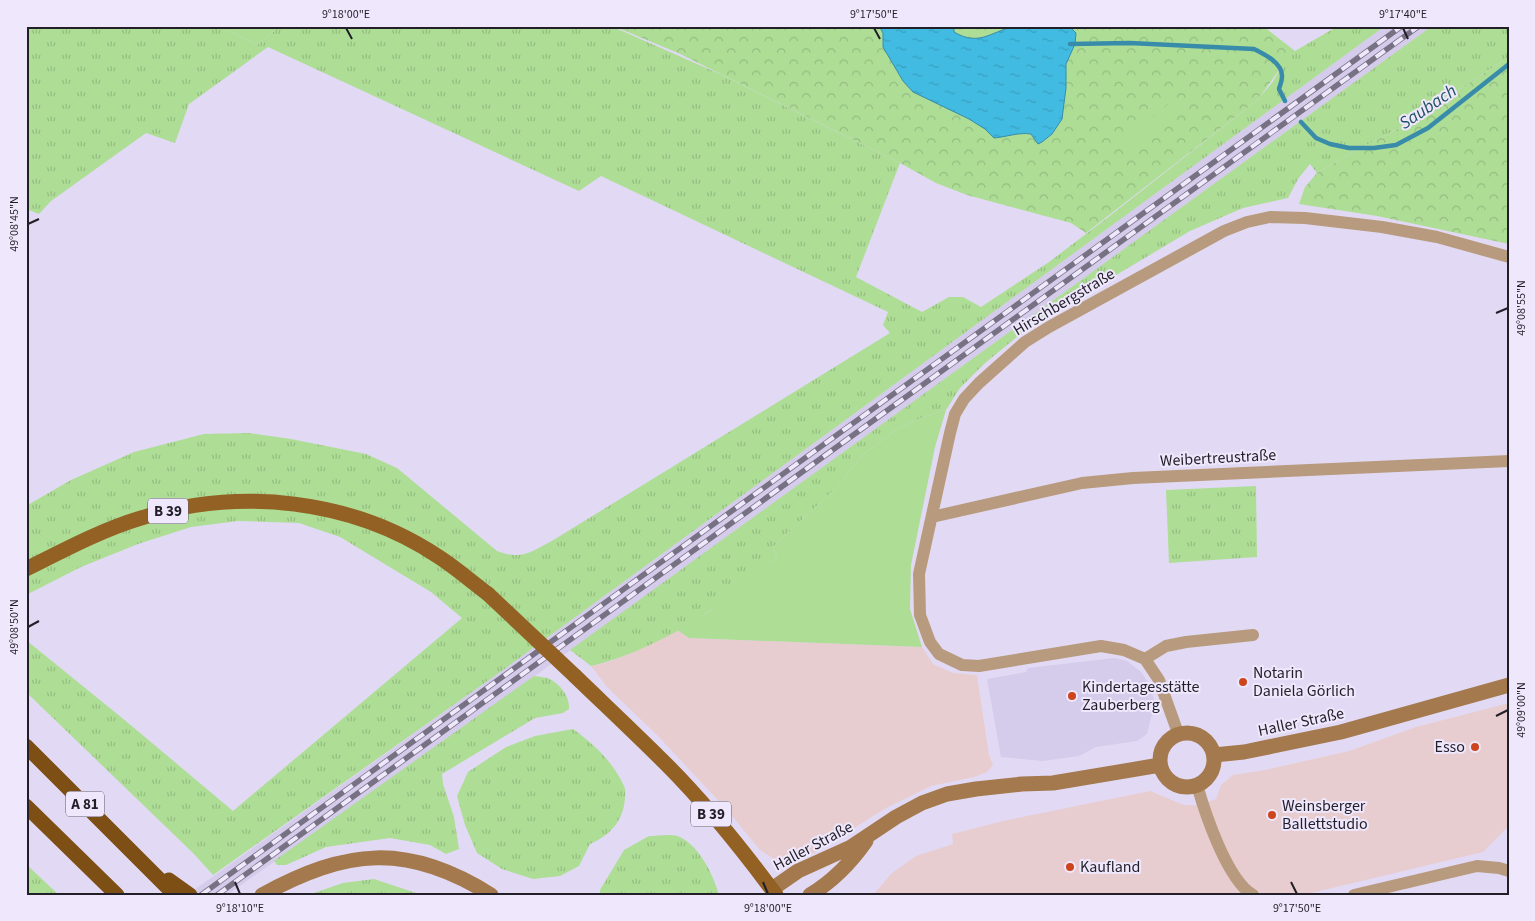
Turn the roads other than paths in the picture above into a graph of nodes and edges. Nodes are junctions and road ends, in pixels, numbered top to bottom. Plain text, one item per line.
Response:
1 (1509, 257) edge
2 (1509, 461) edge
3 (932, 516) junction
4 (26, 569) edge
5 (1253, 635) dead end
6 (1145, 659) junction
7 (1509, 684) edge
8 (1178, 733) junction
9 (26, 746) edge
10 (1214, 755) junction
11 (1160, 765) junction
12 (1197, 785) junction
13 (26, 806) edge
14 (871, 834) junction
15 (143, 862) junction
16 (1509, 871) edge
17 (835, 878) junction
18 (774, 892) edge
19 (115, 893) edge
20 (175, 895) edge
21 (190, 895) edge
22 (262, 895) edge
23 (491, 895) edge
24 (810, 895) edge
25 (827, 895) edge
26 (1254, 895) edge
27 (1354, 895) edge

1 - 3 street, Hirschbergstraße
2 - 3 street, Weibertreustraße
3 - 6 street, Hirschbergstraße
4 - 18 main road, B 39, bridge
5 - 6 street
6 - 8 street
7 - 10 street, Haller Straße
8 - 10 street
8 - 11 street
9 - 15 highway, A 81
10 - 12 street
11 - 12 street
11 - 14 street, Haller Straße
12 - 26 street
13 - 19 highway, A 81
14 - 17 street, Haller Straße
14 - 18 street, Haller Straße
15 - 20 highway
15 - 21 highway, A 81
16 - 27 street
17 - 24 street, Haller Straße
17 - 25 street, Haller Straße
22 - 23 street

